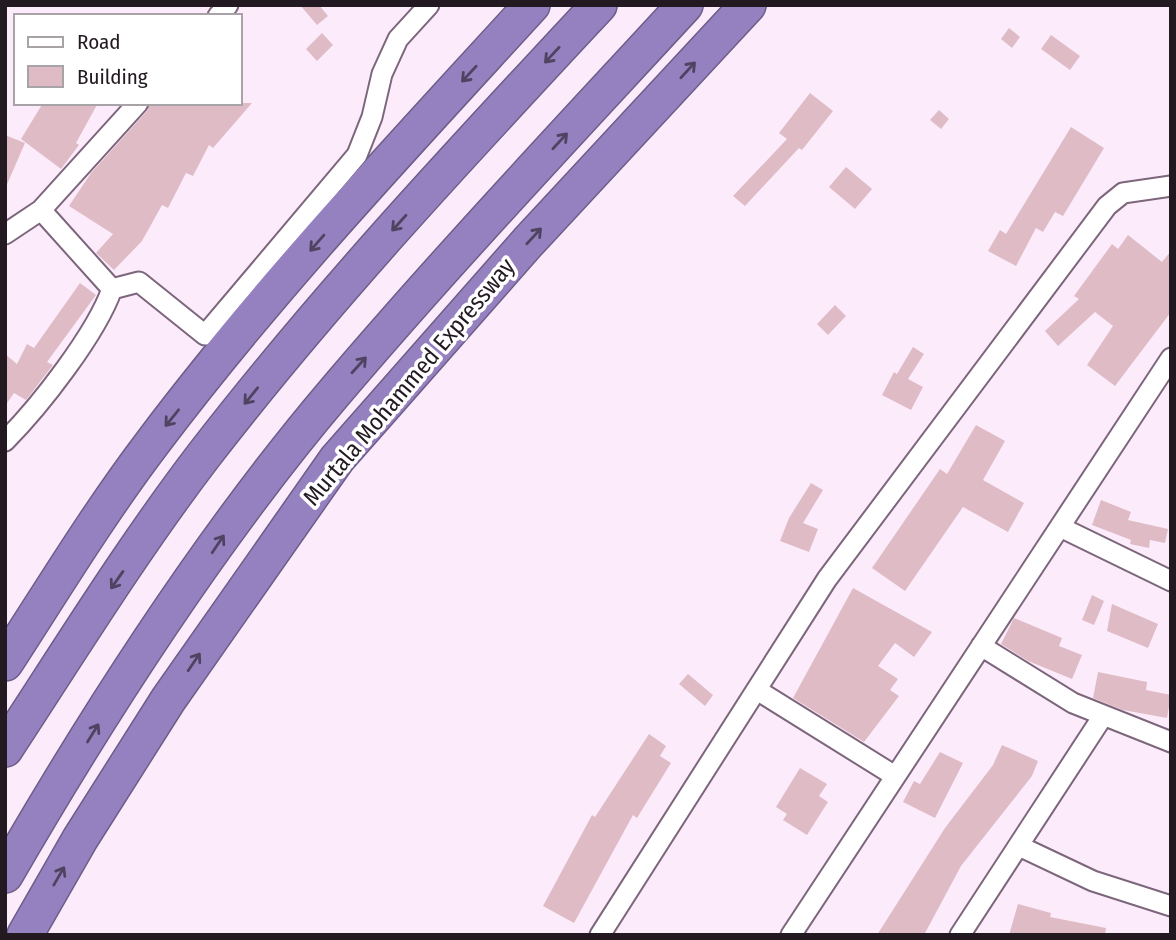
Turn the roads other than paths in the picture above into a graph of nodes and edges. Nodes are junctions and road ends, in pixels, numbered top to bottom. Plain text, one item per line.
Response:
1 (429, 5) edge
2 (532, 5) edge
3 (599, 5) edge
4 (685, 5) edge
5 (748, 5) edge
6 (136, 105) edge
7 (1171, 186) edge
8 (41, 210) junction
9 (5, 234) edge
10 (112, 289) junction
11 (1171, 358) edge
12 (5, 441) edge
13 (1060, 527) junction
14 (72, 558) junction
15 (1171, 581) edge
16 (981, 646) junction
17 (5, 663) edge
18 (757, 690) junction
19 (168, 700) junction
20 (1103, 716) junction
21 (5, 742) edge
22 (1171, 742) edge
23 (5, 749) edge
24 (895, 776) junction
25 (1019, 846) junction
26 (13, 862) edge
27 (1171, 906) edge
28 (25, 935) edge
29 (600, 935) edge
30 (791, 935) edge
31 (960, 935) edge

1 - 10 street
2 -> 14 highway
3 -> 23 highway
26 -> 4 highway, Murtala Mohammed Expressway
19 -> 5 highway, Murtala Mohammed Expressway
6 - 8 street
7 - 18 street
8 - 9 street
8 - 10 street
10 - 12 street
11 - 13 street
13 - 15 street
13 - 16 street
14 - 17 highway
14 - 21 highway
16 - 20 street
16 - 24 street
18 - 24 street
18 - 29 street
19 - 26 highway
28 -> 19 highway, Murtala Mohammed Expressway
20 - 22 street
20 - 25 street
24 - 30 street
25 - 27 street
25 - 31 street

